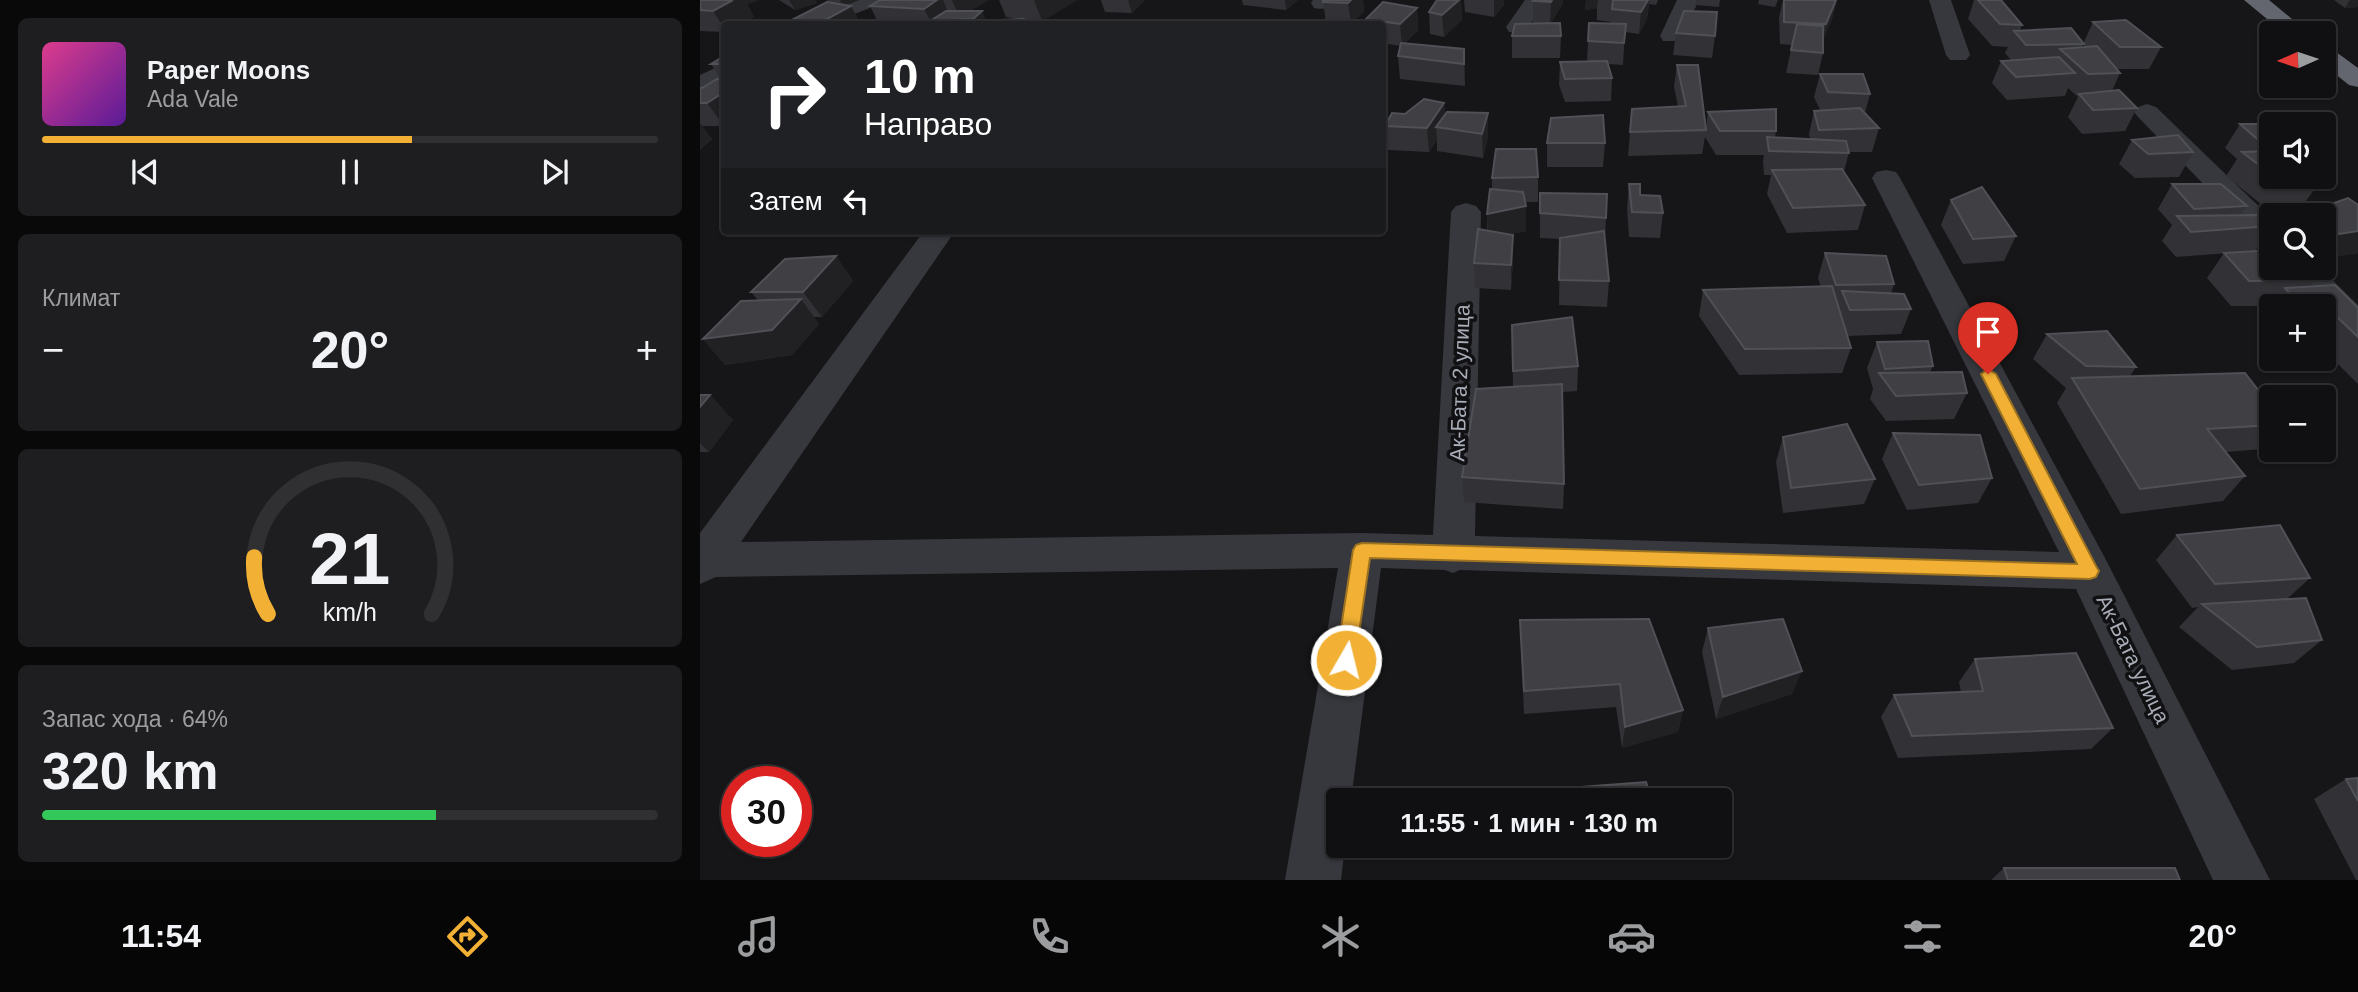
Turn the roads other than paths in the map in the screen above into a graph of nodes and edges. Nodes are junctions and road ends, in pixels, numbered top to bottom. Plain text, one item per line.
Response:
1 (870, 0) edge
2 (1536, 0) edge
3 (1688, 0) edge
4 (1940, 0) edge
5 (2255, 0) edge
6 (818, 21) edge
7 (2282, 21) edge
8 (1517, 27) edge
9 (1671, 36) dead end
10 (1958, 55) dead end
11 (2336, 63) edge
12 (721, 73) edge
13 (2358, 80) edge
14 (700, 85) edge
15 (2147, 111) dead end
16 (1886, 178) dead end
17 (1466, 212) dead end
18 (2259, 224) edge
19 (937, 235) edge
20 (2314, 280) edge
21 (2358, 324) edge
22 (1362, 550) junction
23 (1453, 555) junction
24 (702, 562) edge
25 (2090, 571) junction
26 (1313, 880) edge
27 (2242, 880) edge

1 - 6 street
2 - 8 street
3 - 9 street
4 - 10 street
5 - 7 highway
11 - 13 highway
12 - 14 street
15 - 18 street
16 - 25 street, Ак-Бата улица
17 - 23 street, Ак-Бата 2 улица
19 - 24 street
20 - 21 street
22 - 23 street
22 - 24 street
22 - 26 street
23 - 25 street
25 - 27 street, Ак-Бата улица

